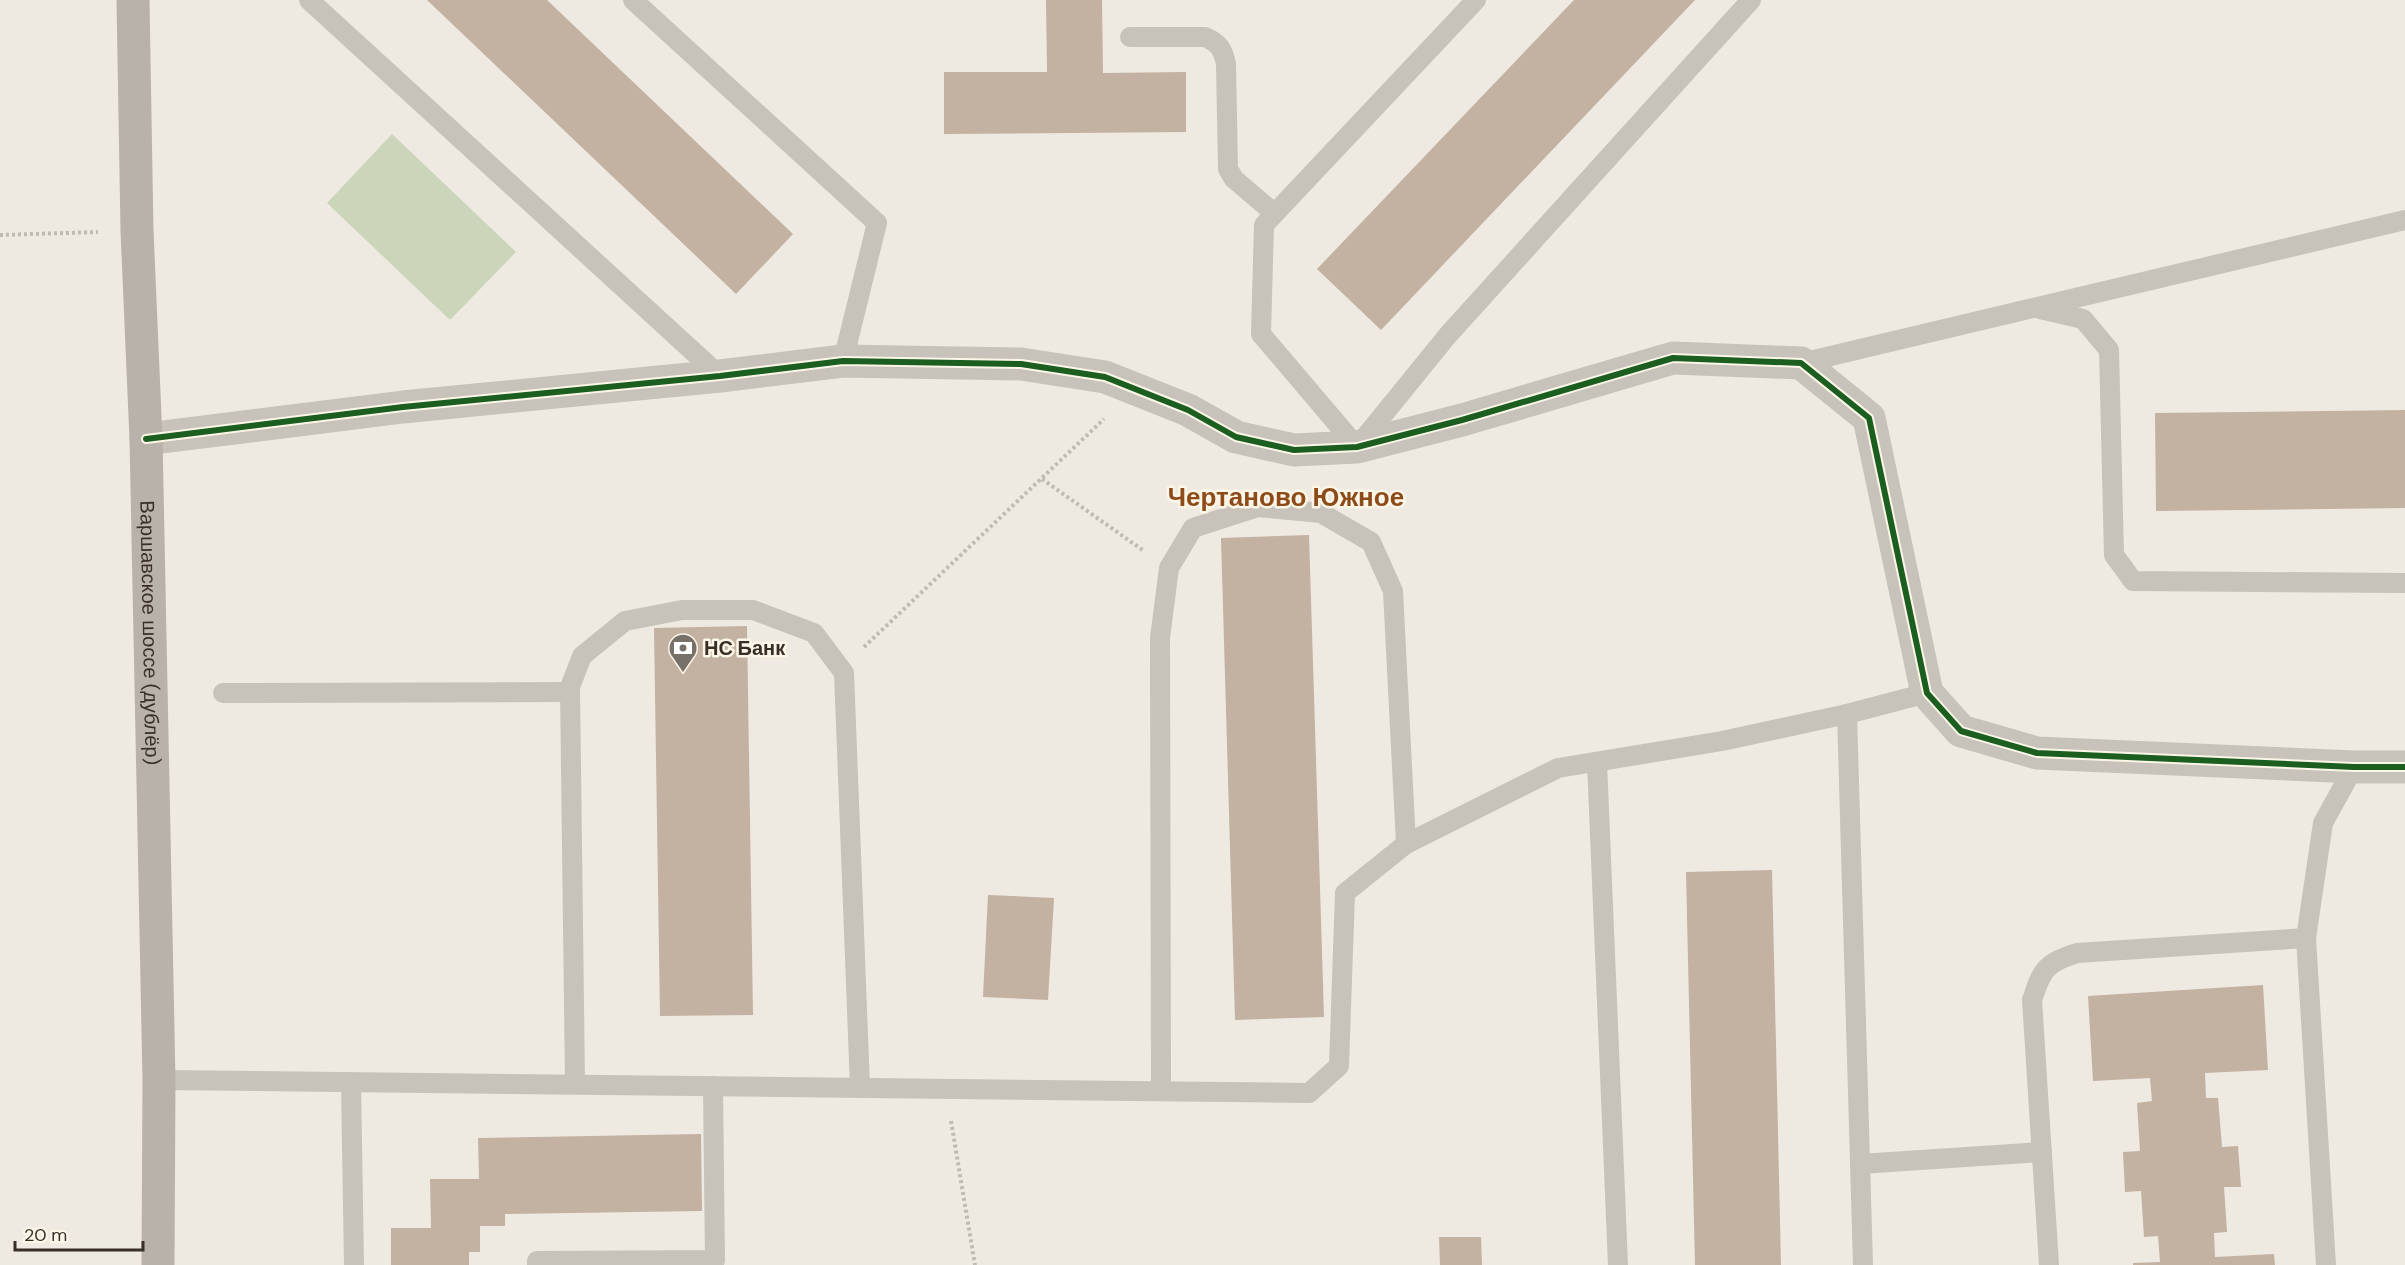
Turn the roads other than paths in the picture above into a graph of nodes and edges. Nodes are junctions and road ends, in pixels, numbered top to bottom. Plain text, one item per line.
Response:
1 (133, 0) edge
2 (309, 0) edge
3 (633, 0) edge
4 (1476, 0) edge
5 (1751, 0) edge
6 (1130, 37) dead end
7 (1274, 213) junction
8 (2405, 220) edge
9 (2034, 308) junction
10 (843, 361) junction
11 (1801, 363) junction
12 (720, 376) junction
13 (146, 439) junction
14 (1357, 447) junction
15 (2405, 583) edge
16 (570, 692) junction
17 (223, 693) dead end
18 (1927, 693) junction
19 (1847, 714) junction
20 (1597, 762) junction
21 (2405, 766) edge
22 (2354, 767) junction
23 (1406, 844) junction
24 (2306, 938) junction
25 (159, 1080) junction
26 (351, 1082) junction
27 (574, 1084) junction
28 (712, 1086) junction
29 (860, 1087) junction
30 (1161, 1091) junction
31 (2042, 1152) junction
32 (1860, 1164) junction
33 (158, 1265) edge
34 (354, 1265) edge
35 (537, 1265) edge
36 (1618, 1265) edge
37 (1863, 1265) edge
38 (2049, 1265) edge
39 (2326, 1265) edge

1 - 13 main road, Варшавское шоссе (дублёр)
2 - 12 lane
3 - 10 lane
4 - 7 lane
5 - 14 lane
6 - 7 lane
7 - 14 lane
8 - 9 lane
9 - 11 lane
9 - 15 lane
10 - 12 street
10 - 14 street
11 - 14 street
11 - 18 street
12 - 13 street
13 - 25 main road, Варшавское шоссе (дублёр)
16 - 17 lane
16 - 27 lane
16 - 29 lane
18 - 19 lane
18 - 22 street
19 - 20 lane
19 - 32 lane
20 - 23 lane
20 - 36 lane
21 - 22 street
22 - 24 lane
23 - 30 lane
23 - 30 lane
24 - 31 lane
24 - 39 lane
25 - 26 lane
25 - 33 main road, Варшавское шоссе (дублёр)
26 - 27 lane
26 - 34 lane
27 - 28 lane
28 - 29 lane
28 - 35 lane
29 - 30 lane
31 - 32 lane
31 - 38 lane
32 - 37 lane

